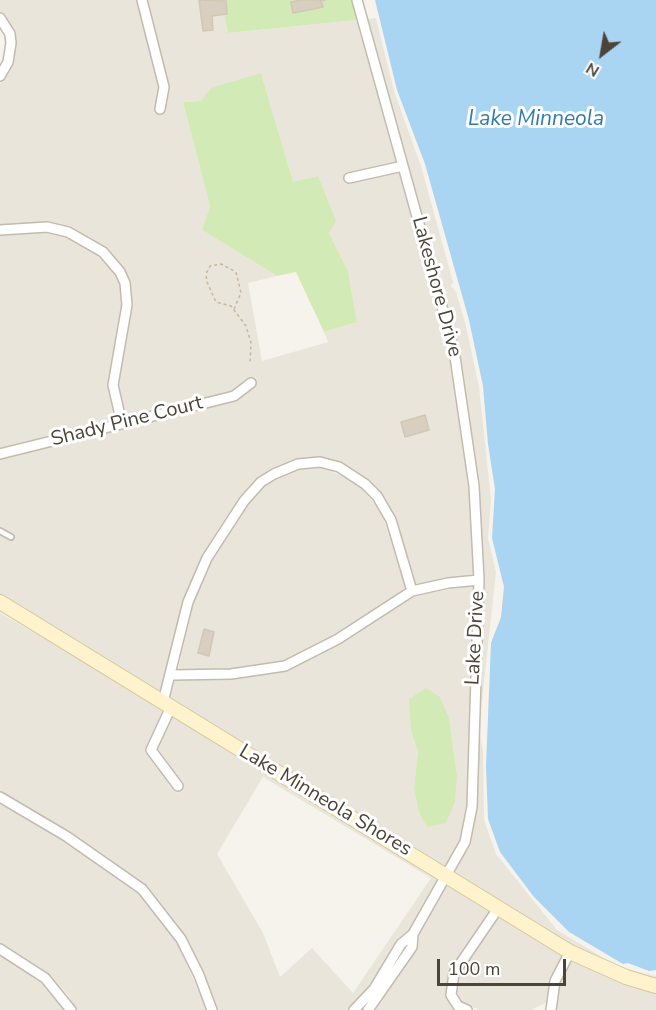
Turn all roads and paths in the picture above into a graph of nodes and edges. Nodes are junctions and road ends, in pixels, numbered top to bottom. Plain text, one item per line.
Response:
1 (142, 0) edge
2 (357, 0) edge
3 (0, 18) edge
4 (0, 76) edge
5 (160, 109) dead end
6 (403, 166) junction
7 (350, 178) dead end
8 (0, 230) edge
9 (234, 309) junction
10 (250, 363) dead end
11 (251, 383) dead end
12 (122, 423) junction
13 (0, 454) edge
14 (0, 531) edge
15 (11, 537) dead end
16 (479, 580) junction
17 (412, 591) junction
18 (0, 602) edge
19 (172, 675) junction
20 (167, 704) junction
21 (178, 786) dead end
22 (0, 798) edge
23 (448, 876) junction
24 (499, 907) junction
25 (413, 934) junction
26 (0, 949) edge
27 (570, 952) junction
28 (656, 986) edge
29 (548, 1008) edge
30 (71, 1010) edge
31 (212, 1010) edge
32 (354, 1010) edge
33 (368, 1010) edge
34 (467, 1010) edge

1 - 5 street
2 - 6 street, Lakeshore Drive
3 - 4 street
6 - 7 street
6 - 16 street, Lakeshore Drive
8 - 12 street
9 - 9 path
9 - 10 path
11 - 12 street, Shady Pine Court
12 - 13 street, Shady Pine Court
14 - 15 lane
16 - 17 street, Lake Drive
16 - 23 street, Lake Drive
17 - 19 street, Lake Drive
17 - 19 street
18 - 20 main road, Lake Minneola Shores
19 - 20 street
20 - 21 street
20 - 23 main road, Lake Minneola Shores
22 - 31 street
23 - 24 main road, Lake Minneola Shores
23 - 25 street, Lake Drive
24 - 27 main road, Lake Minneola Shores
24 - 34 street
25 - 32 street
25 - 33 street
26 - 30 street
27 - 28 main road, Lake Minneola Shores
27 - 29 street

